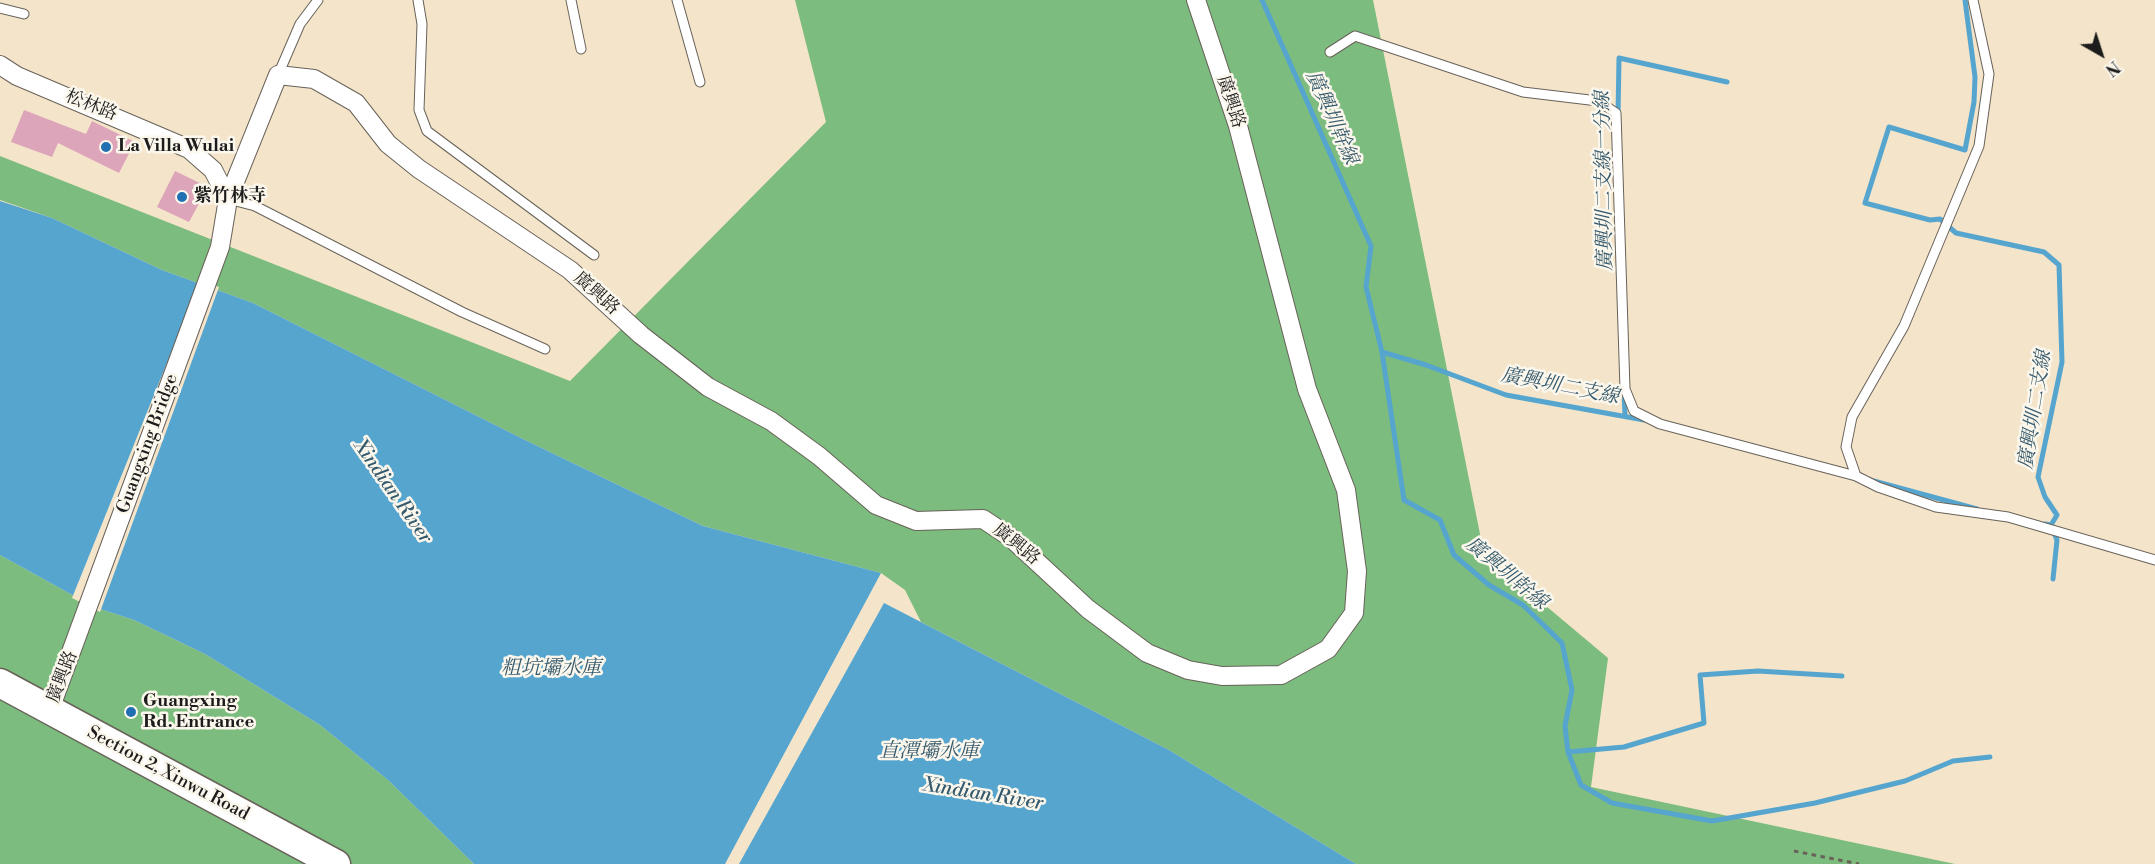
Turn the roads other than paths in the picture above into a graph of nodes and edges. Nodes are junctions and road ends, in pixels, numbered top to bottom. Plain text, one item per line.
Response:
1 (318, 0) edge
2 (417, 0) edge
3 (571, 0) edge
4 (677, 0) edge
5 (1196, 0) edge
6 (1973, 0) edge
7 (0, 8) edge
8 (24, 14) dead end
9 (581, 49) dead end
10 (1329, 52) dead end
11 (0, 65) edge
12 (278, 75) junction
13 (700, 82) dead end
14 (228, 199) junction
15 (594, 255) dead end
16 (545, 349) dead end
17 (1856, 476) junction
18 (2155, 560) edge
19 (76, 642) joint
20 (0, 683) edge
21 (49, 712) junction
22 (336, 864) edge

1 - 12 lane
2 - 15 lane
3 - 9 lane
4 - 13 lane
5 - 12 street, 廣興路
6 - 17 lane
7 - 8 lane
10 - 17 lane
11 - 14 street, 松林路
12 - 14 street
14 - 16 lane
14 - 19 street, Guangxing Bridge
17 - 18 lane
19 - 21 street, 廣興路
20 - 21 main road, Section 2, Xinwu Road
21 - 22 main road, Section 2, Xinwu Road

